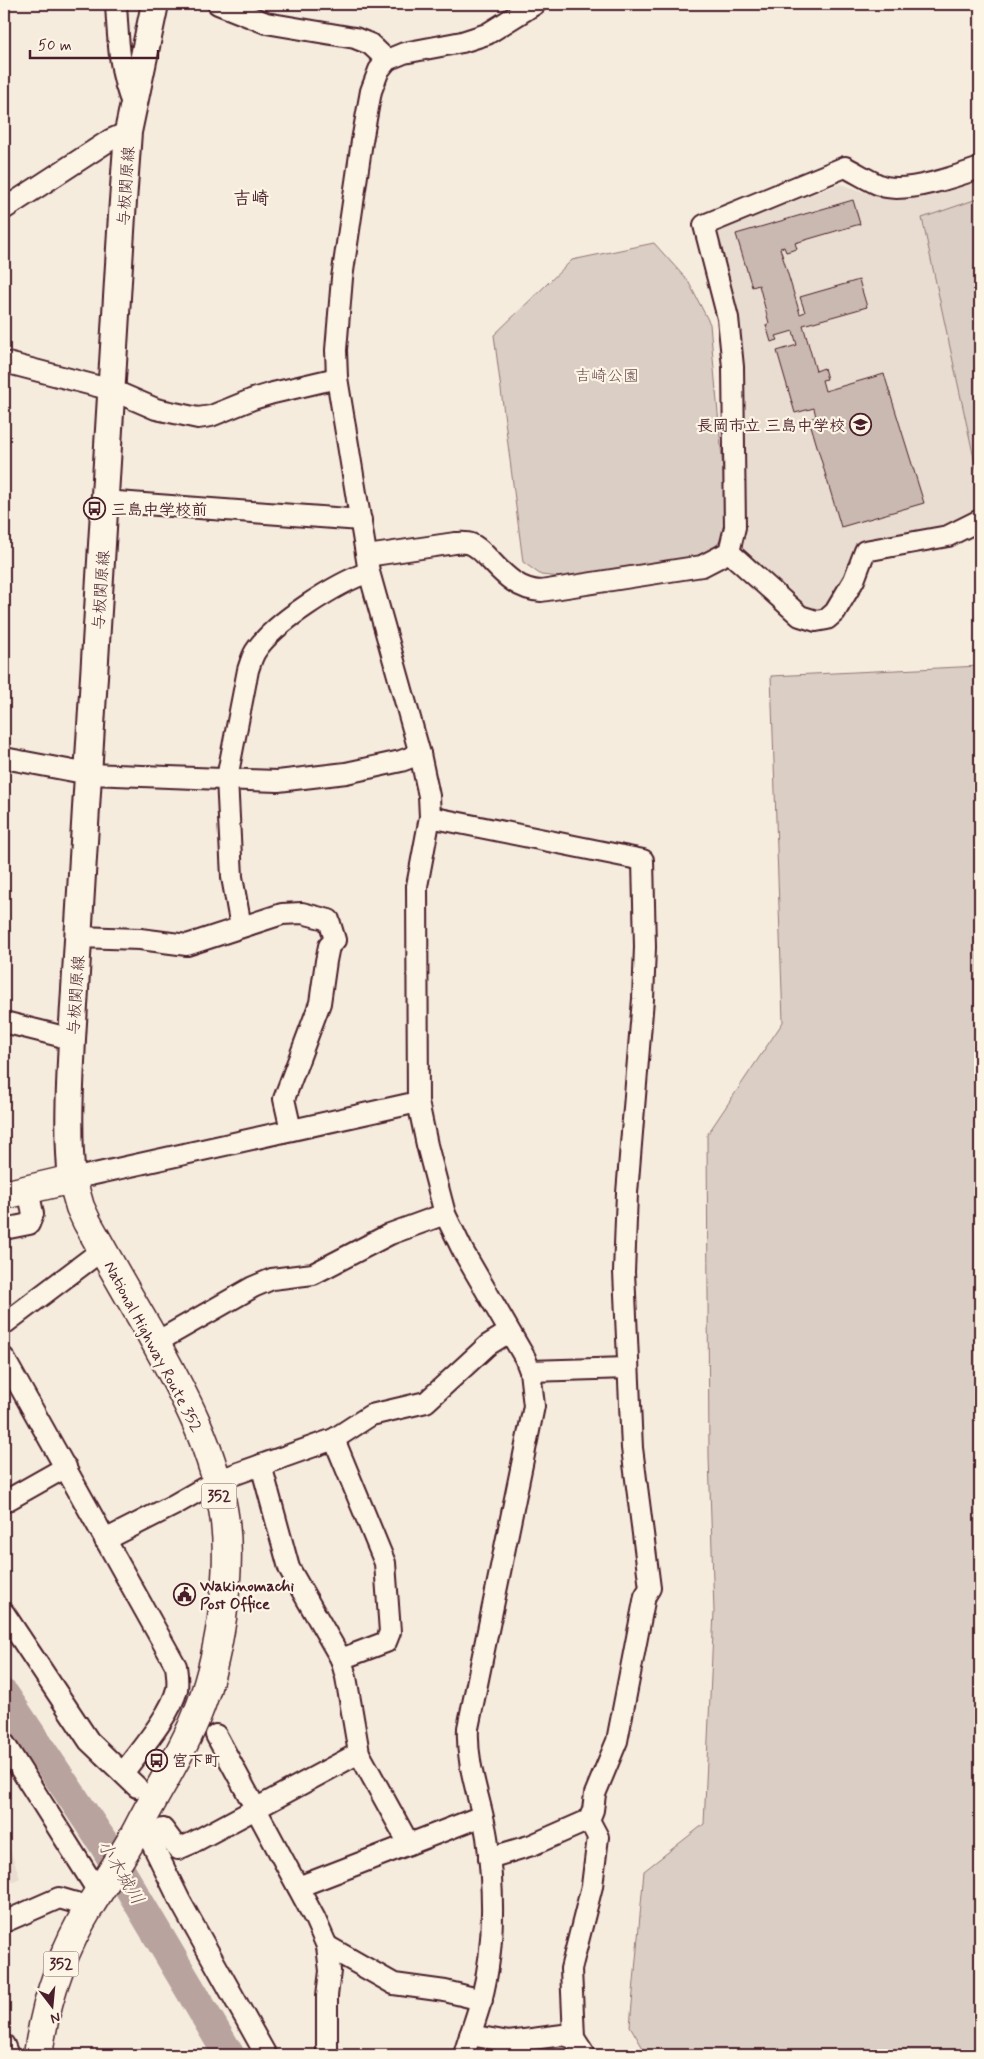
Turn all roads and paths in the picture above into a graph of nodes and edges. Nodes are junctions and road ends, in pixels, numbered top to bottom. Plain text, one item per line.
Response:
1 (116, 4) edge
2 (154, 4) edge
3 (218, 4) edge
4 (535, 4) edge
5 (387, 60) junction
6 (133, 106) junction
7 (128, 132) junction
8 (980, 168) edge
9 (4, 209) edge
10 (4, 362) edge
11 (337, 378) junction
12 (112, 390) junction
13 (104, 501) junction
14 (361, 520) junction
15 (980, 520) edge
16 (729, 552) junction
17 (368, 564) junction
18 (420, 754) junction
19 (4, 758) edge
20 (89, 774) junction
21 (227, 778) junction
22 (430, 817) junction
23 (241, 927) junction
24 (78, 937) junction
25 (4, 1022) edge
26 (72, 1039) junction
27 (418, 1102) junction
28 (291, 1130) junction
29 (72, 1180) junction
30 (16, 1192) edge
31 (445, 1214) junction
32 (4, 1229) edge
33 (102, 1250) junction
34 (4, 1324) edge
35 (510, 1332) junction
36 (156, 1343) junction
37 (4, 1358) edge
38 (628, 1368) junction
39 (530, 1371) junction
40 (334, 1439) junction
41 (261, 1465) junction
42 (66, 1467) junction
43 (216, 1481) junction
44 (4, 1502) edge
45 (105, 1540) junction
46 (4, 1613) edge
47 (341, 1659) junction
48 (216, 1735) dead end
49 (4, 1743) edge
50 (359, 1753) junction
51 (256, 1808) junction
52 (482, 1816) junction
53 (589, 1820) junction
54 (147, 1826) junction
55 (408, 1844) junction
56 (488, 1858) junction
57 (298, 1887) junction
58 (98, 1894) junction
59 (4, 1922) edge
60 (328, 1946) junction
61 (482, 2000) junction
62 (470, 2034) junction
63 (574, 2038) junction
64 (4, 2045) edge
65 (8, 2055) edge
66 (38, 2055) edge
67 (266, 2055) edge
68 (327, 2055) edge
69 (464, 2055) edge
70 (585, 2055) edge

1 - 6 street
2 - 6 main road, 与板関原線
3 - 5 street
4 - 5 street
5 - 11 street
6 - 7 main road, 与板関原線
7 - 9 street
7 - 12 main road, 与板関原線
8 - 16 street
10 - 12 street
11 - 12 street
11 - 14 street
12 - 13 main road, 与板関原線
13 - 14 street
13 - 20 main road, 与板関原線
14 - 17 street
15 - 16 street
16 - 17 street
17 - 18 street
17 - 21 street
18 - 21 street
18 - 22 street
19 - 20 street
20 - 21 street
20 - 24 main road, 与板関原線
21 - 23 street
22 - 27 street
22 - 38 street
23 - 24 street
23 - 28 street
24 - 26 main road, 与板関原線
25 - 26 street
26 - 29 main road, 与板関原線
27 - 28 street
27 - 31 street
28 - 29 street
29 - 30 highway
29 - 33 highway, National Highway Route 352 / 352
30 - 32 street
31 - 35 street
31 - 36 street
33 - 34 street
33 - 36 highway, National Highway Route 352 / 352
35 - 39 street
35 - 40 street
36 - 43 highway, National Highway Route 352 / 352
37 - 42 street
38 - 39 street
38 - 53 street
39 - 52 street
40 - 41 street
40 - 47 street
41 - 43 street
41 - 47 street
42 - 44 street
42 - 45 street
43 - 45 street
43 - 54 highway, National Highway Route 352 / 352
45 - 46 street
47 - 50 street
48 - 51 street
49 - 58 street
50 - 51 street
50 - 55 street
51 - 54 street
51 - 57 street
52 - 55 street
52 - 56 street
53 - 56 street
53 - 63 street
54 - 58 highway, National Highway Route 352 / 352
54 - 67 street
55 - 57 street
56 - 61 street
57 - 60 street
58 - 59 street
58 - 66 highway, National Highway Route 352 / 352
60 - 61 street
60 - 68 street
61 - 62 street
62 - 63 street
62 - 69 street
63 - 70 street
64 - 65 street

